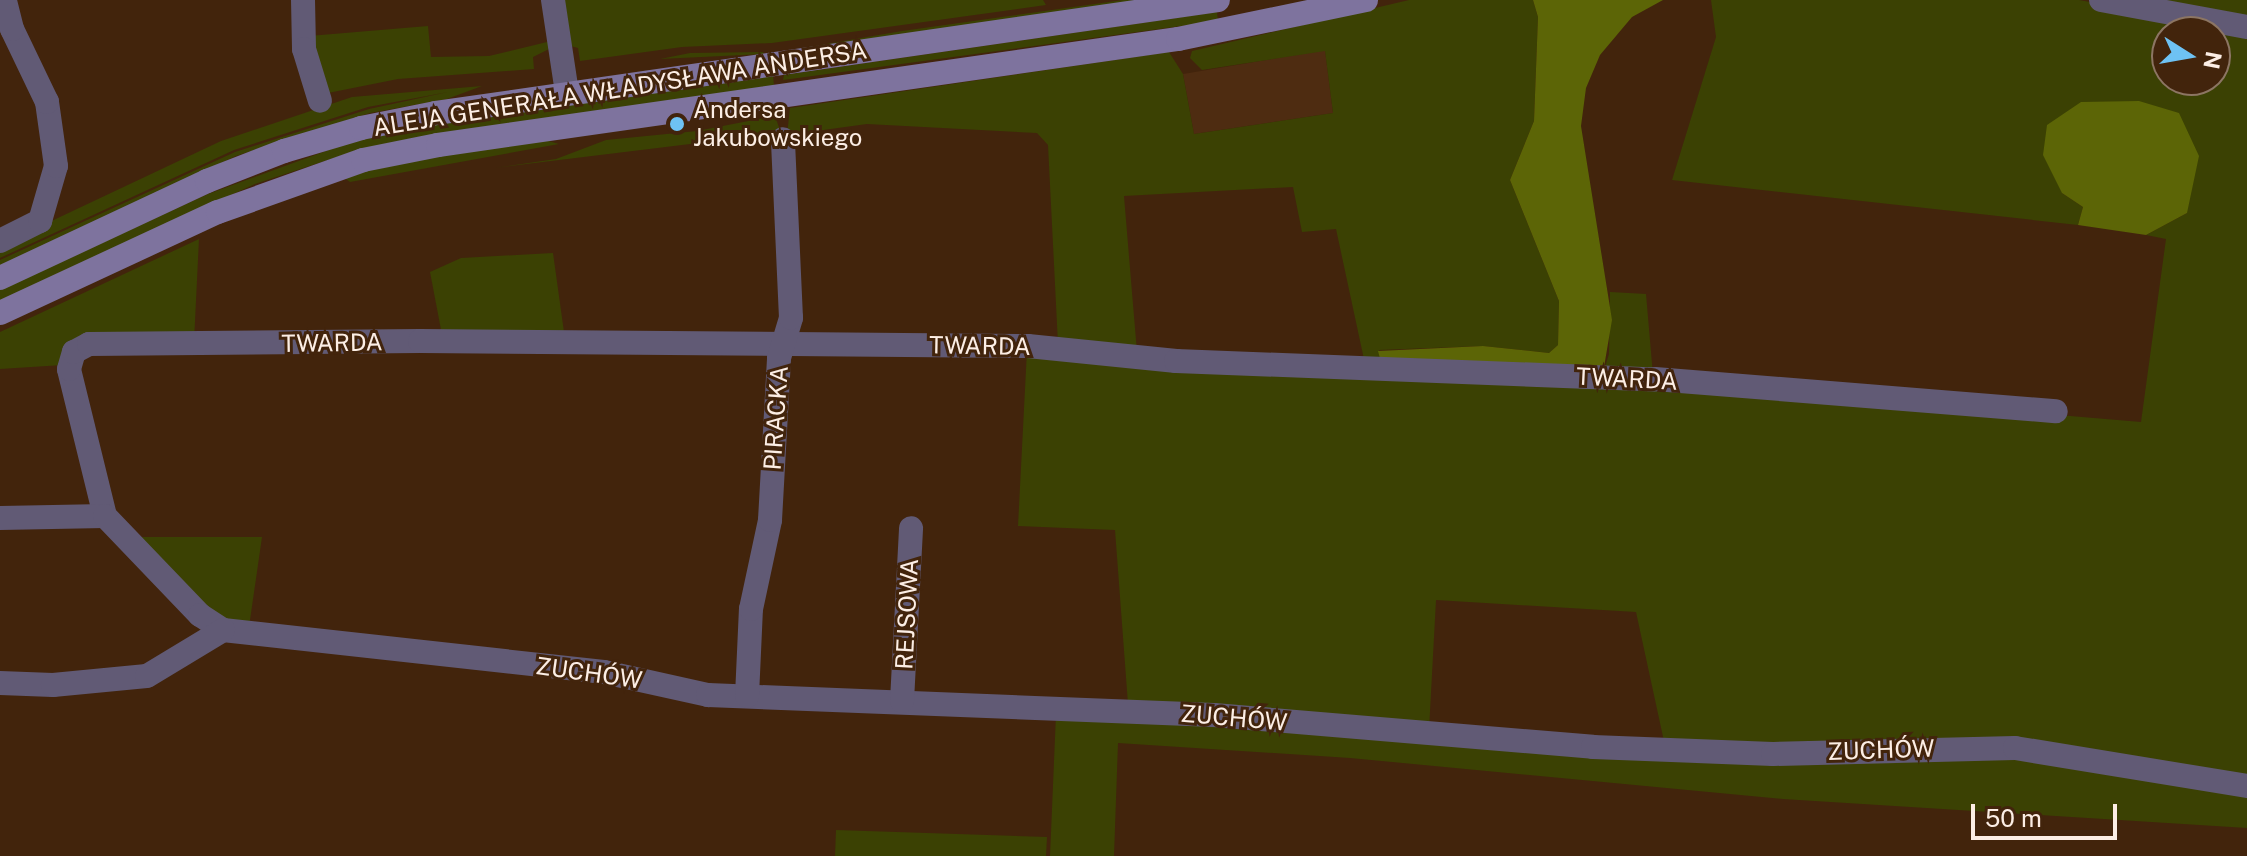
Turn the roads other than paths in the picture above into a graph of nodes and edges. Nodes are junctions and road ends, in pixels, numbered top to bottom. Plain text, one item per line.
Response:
1 (5, 0) edge
2 (303, 0) edge
3 (553, 0) edge
4 (1218, 0) edge
5 (1366, 0) edge
6 (2101, 0) edge
7 (2247, 27) edge
8 (567, 93) junction
9 (320, 101) dead end
10 (783, 139) dead end
11 (0, 241) edge
12 (0, 278) edge
13 (0, 313) edge
14 (784, 343) junction
15 (2056, 411) dead end
16 (105, 516) junction
17 (0, 518) edge
18 (911, 528) dead end
19 (223, 630) junction
20 (0, 683) edge
21 (747, 696) junction
22 (902, 701) junction
23 (2247, 786) edge

1 - 11 street
2 - 9 street
3 - 8 street
4 - 8 main road, ALEJA GENERAŁA WŁADYSŁAWA ANDERSA
5 - 13 main road, ALEJA GENERAŁA WŁADYSŁAWA ANDERSA
6 - 7 street
8 - 12 main road, ALEJA GENERAŁA WŁADYSŁAWA ANDERSA
10 - 14 street, PIRACKA
14 - 15 street, TWARDA
14 - 16 street, TWARDA
14 - 21 street, PIRACKA
16 - 17 street
16 - 19 street
18 - 22 street, REJSOWA
19 - 20 street
19 - 21 street, ZUCHÓW
21 - 22 street, ZUCHÓW
22 - 23 street, ZUCHÓW

